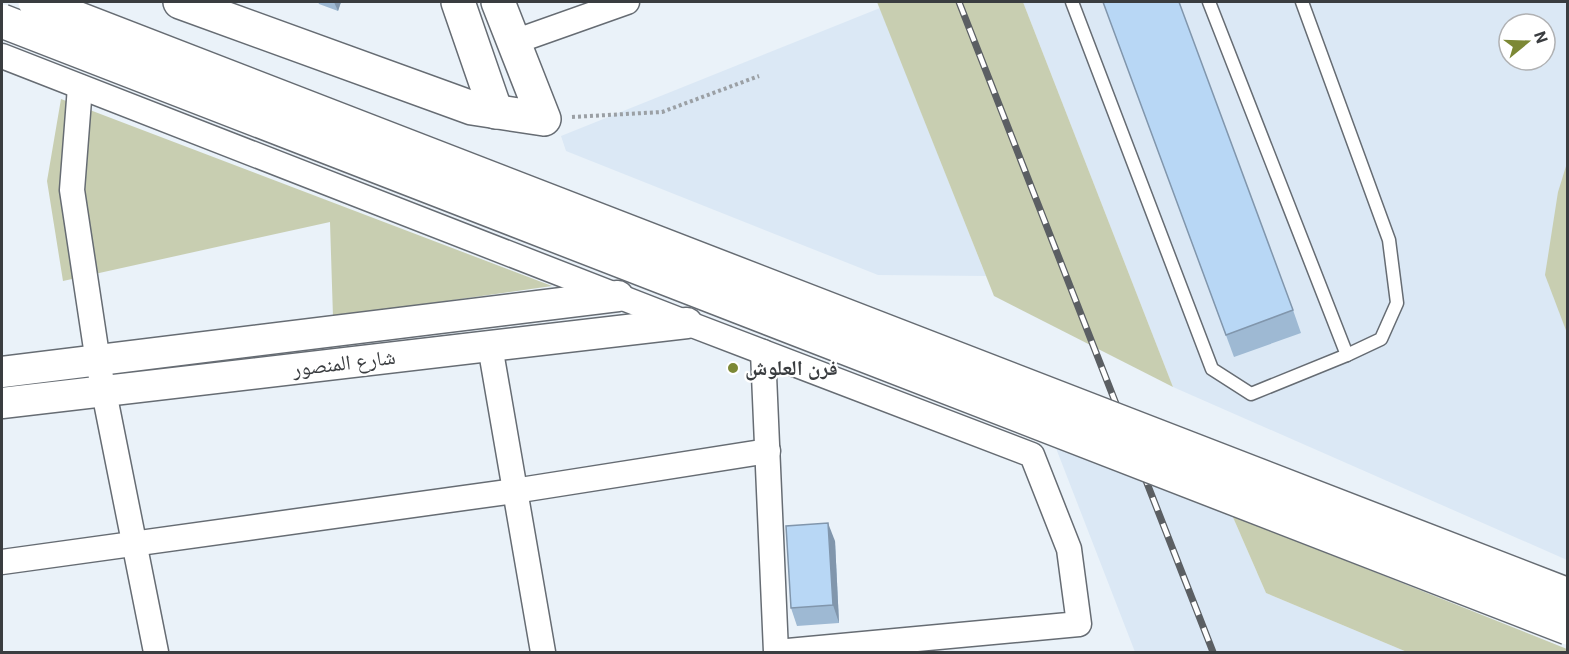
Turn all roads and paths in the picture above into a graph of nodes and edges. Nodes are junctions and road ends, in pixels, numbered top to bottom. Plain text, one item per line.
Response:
1 (35, 2) edge
2 (180, 2) edge
3 (458, 2) edge
4 (498, 2) edge
5 (627, 2) edge
6 (1072, 2) edge
7 (1209, 2) edge
8 (1302, 2) edge
9 (2, 21) edge
10 (514, 42) junction
11 (2, 56) edge
12 (759, 76) dead end
13 (80, 87) junction
14 (496, 112) junction
15 (544, 119) junction
16 (618, 296) junction
17 (687, 323) junction
18 (490, 346) junction
19 (763, 352) junction
20 (1347, 355) junction
21 (98, 362) junction
22 (2, 372) edge
23 (105, 391) junction
24 (2, 403) edge
25 (768, 451) junction
26 (514, 491) junction
27 (135, 542) junction
28 (2, 562) edge
29 (1568, 595) edge
30 (1568, 628) edge
31 (156, 652) edge
32 (543, 652) edge
33 (777, 652) edge

1 - 29 main road, bridge
2 - 14 main road
3 - 14 main road
4 - 10 main road
5 - 10 street
6 - 20 lane
7 - 20 lane
8 - 20 lane
9 - 30 main road, bridge
10 - 15 main road
11 - 13 street
12 - 15 path
13 - 16 street
13 - 21 street
14 - 15 main road
16 - 17 street
16 - 21 street, شارع المنصور
17 - 18 street, شارع المنصور
17 - 19 street
18 - 23 street, شارع المنصور
18 - 26 street
19 - 25 street
19 - 33 street
21 - 22 street, شارع المنصور
21 - 23 street
23 - 24 street, شارع المنصور
23 - 27 street
25 - 26 street
25 - 33 street
26 - 27 street
26 - 32 street
27 - 28 street
27 - 31 street

